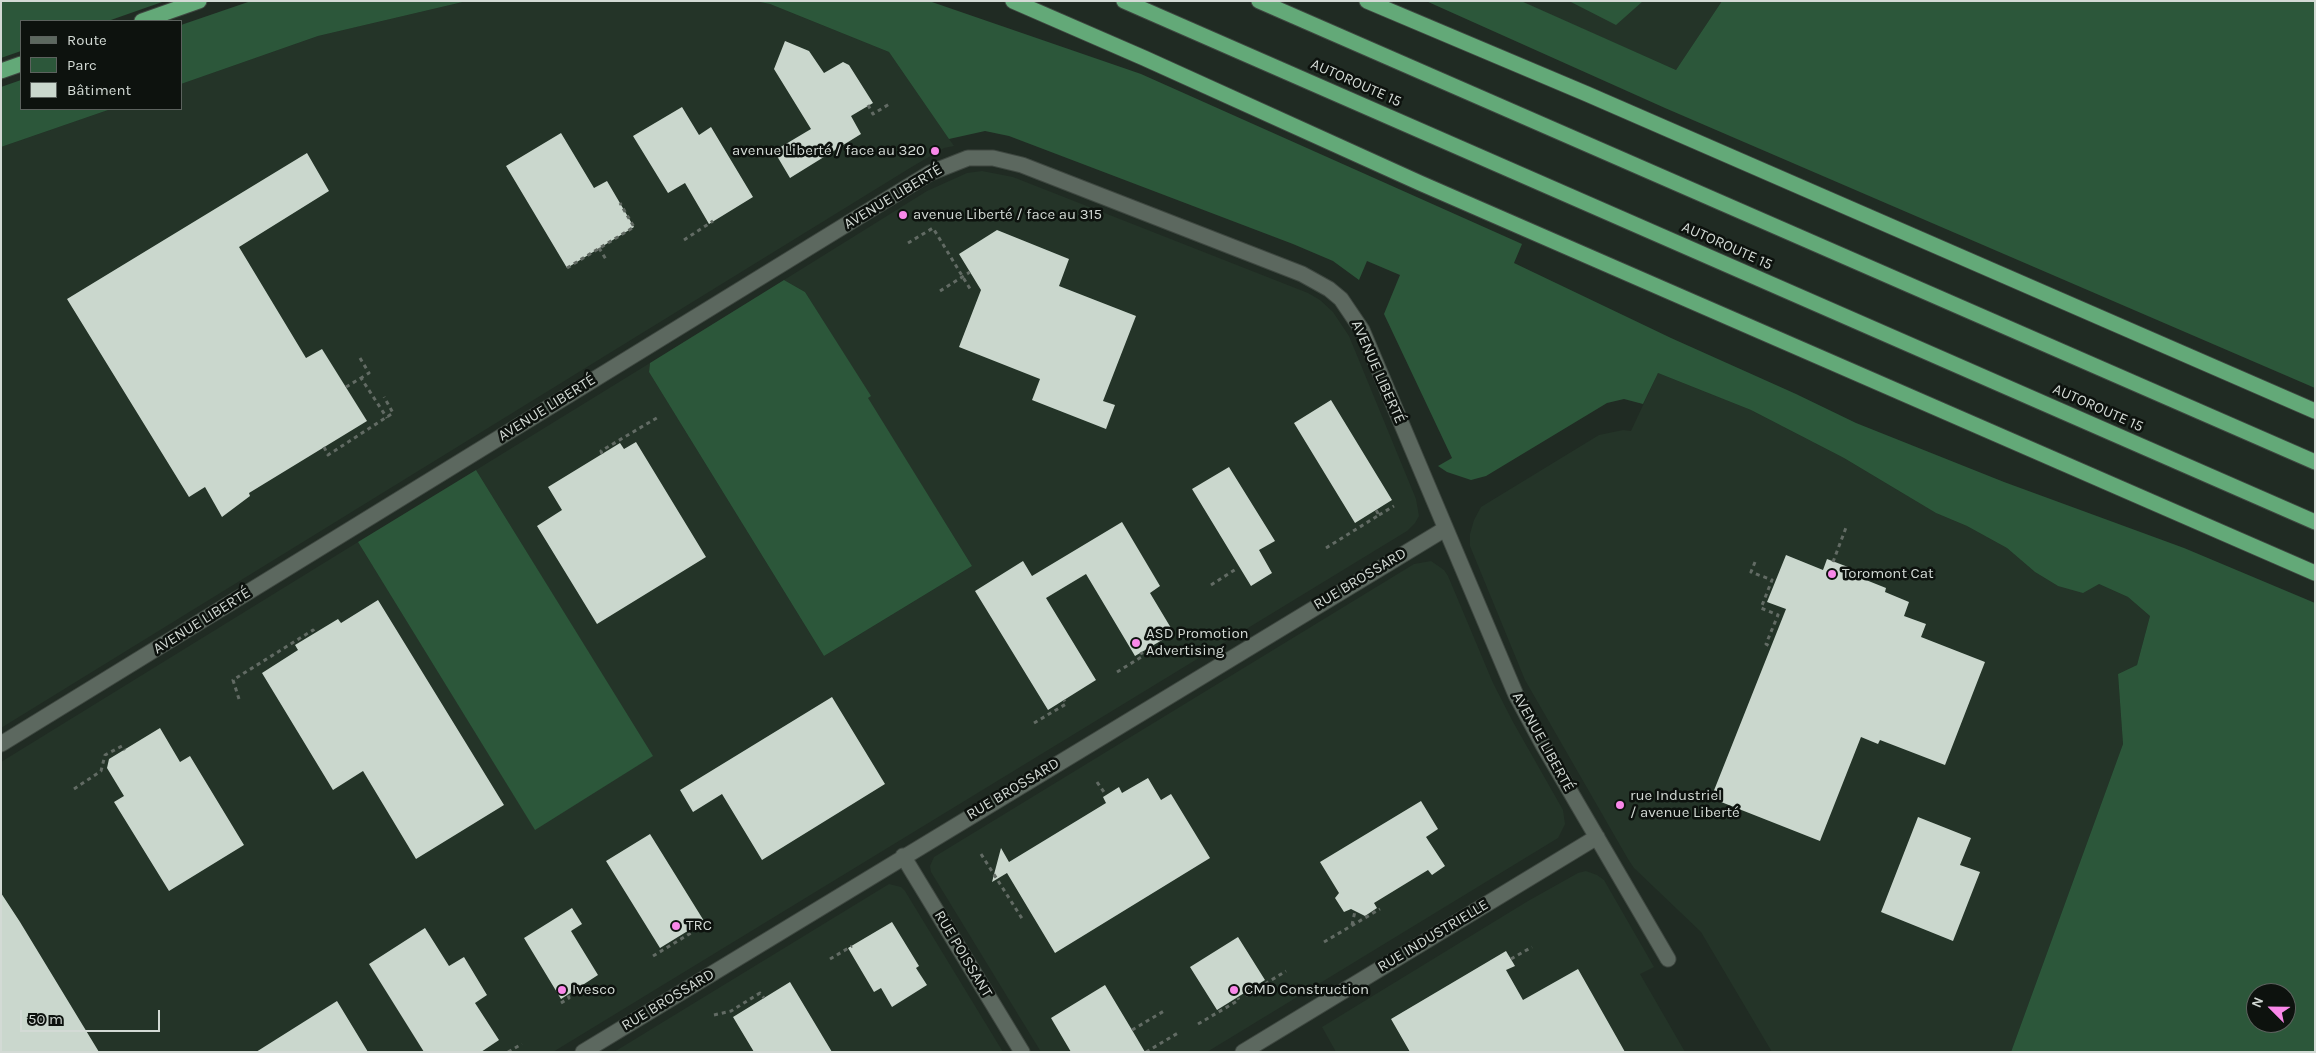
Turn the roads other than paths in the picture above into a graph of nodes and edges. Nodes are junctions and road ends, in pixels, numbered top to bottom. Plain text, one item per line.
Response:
1 (199, 1) edge
2 (1013, 1) edge
3 (1124, 1) edge
4 (1259, 1) edge
5 (1367, 1) edge
6 (145, 20) edge
7 (20, 64) edge
8 (1, 71) edge
9 (2315, 411) edge
10 (2315, 462) edge
11 (2315, 522) edge
12 (1445, 529) junction
13 (2315, 573) edge
14 (1, 744) edge
15 (1597, 837) junction
16 (903, 856) junction
17 (1668, 959) dead end
18 (583, 1052) edge
19 (1022, 1052) edge
20 (1243, 1052) edge

1 - 6 highway
2 - 13 highway
3 - 11 highway, AUTOROUTE 15
4 - 10 highway
5 - 9 highway
7 - 8 highway
12 - 14 street, AVENUE LIBERTÉ
12 - 15 street, AVENUE LIBERTÉ
12 - 16 street, RUE BROSSARD
15 - 17 street, AVENUE LIBERTÉ
15 - 20 street, RUE INDUSTRIELLE
16 - 18 street, RUE BROSSARD
16 - 19 street, RUE POISSANT

